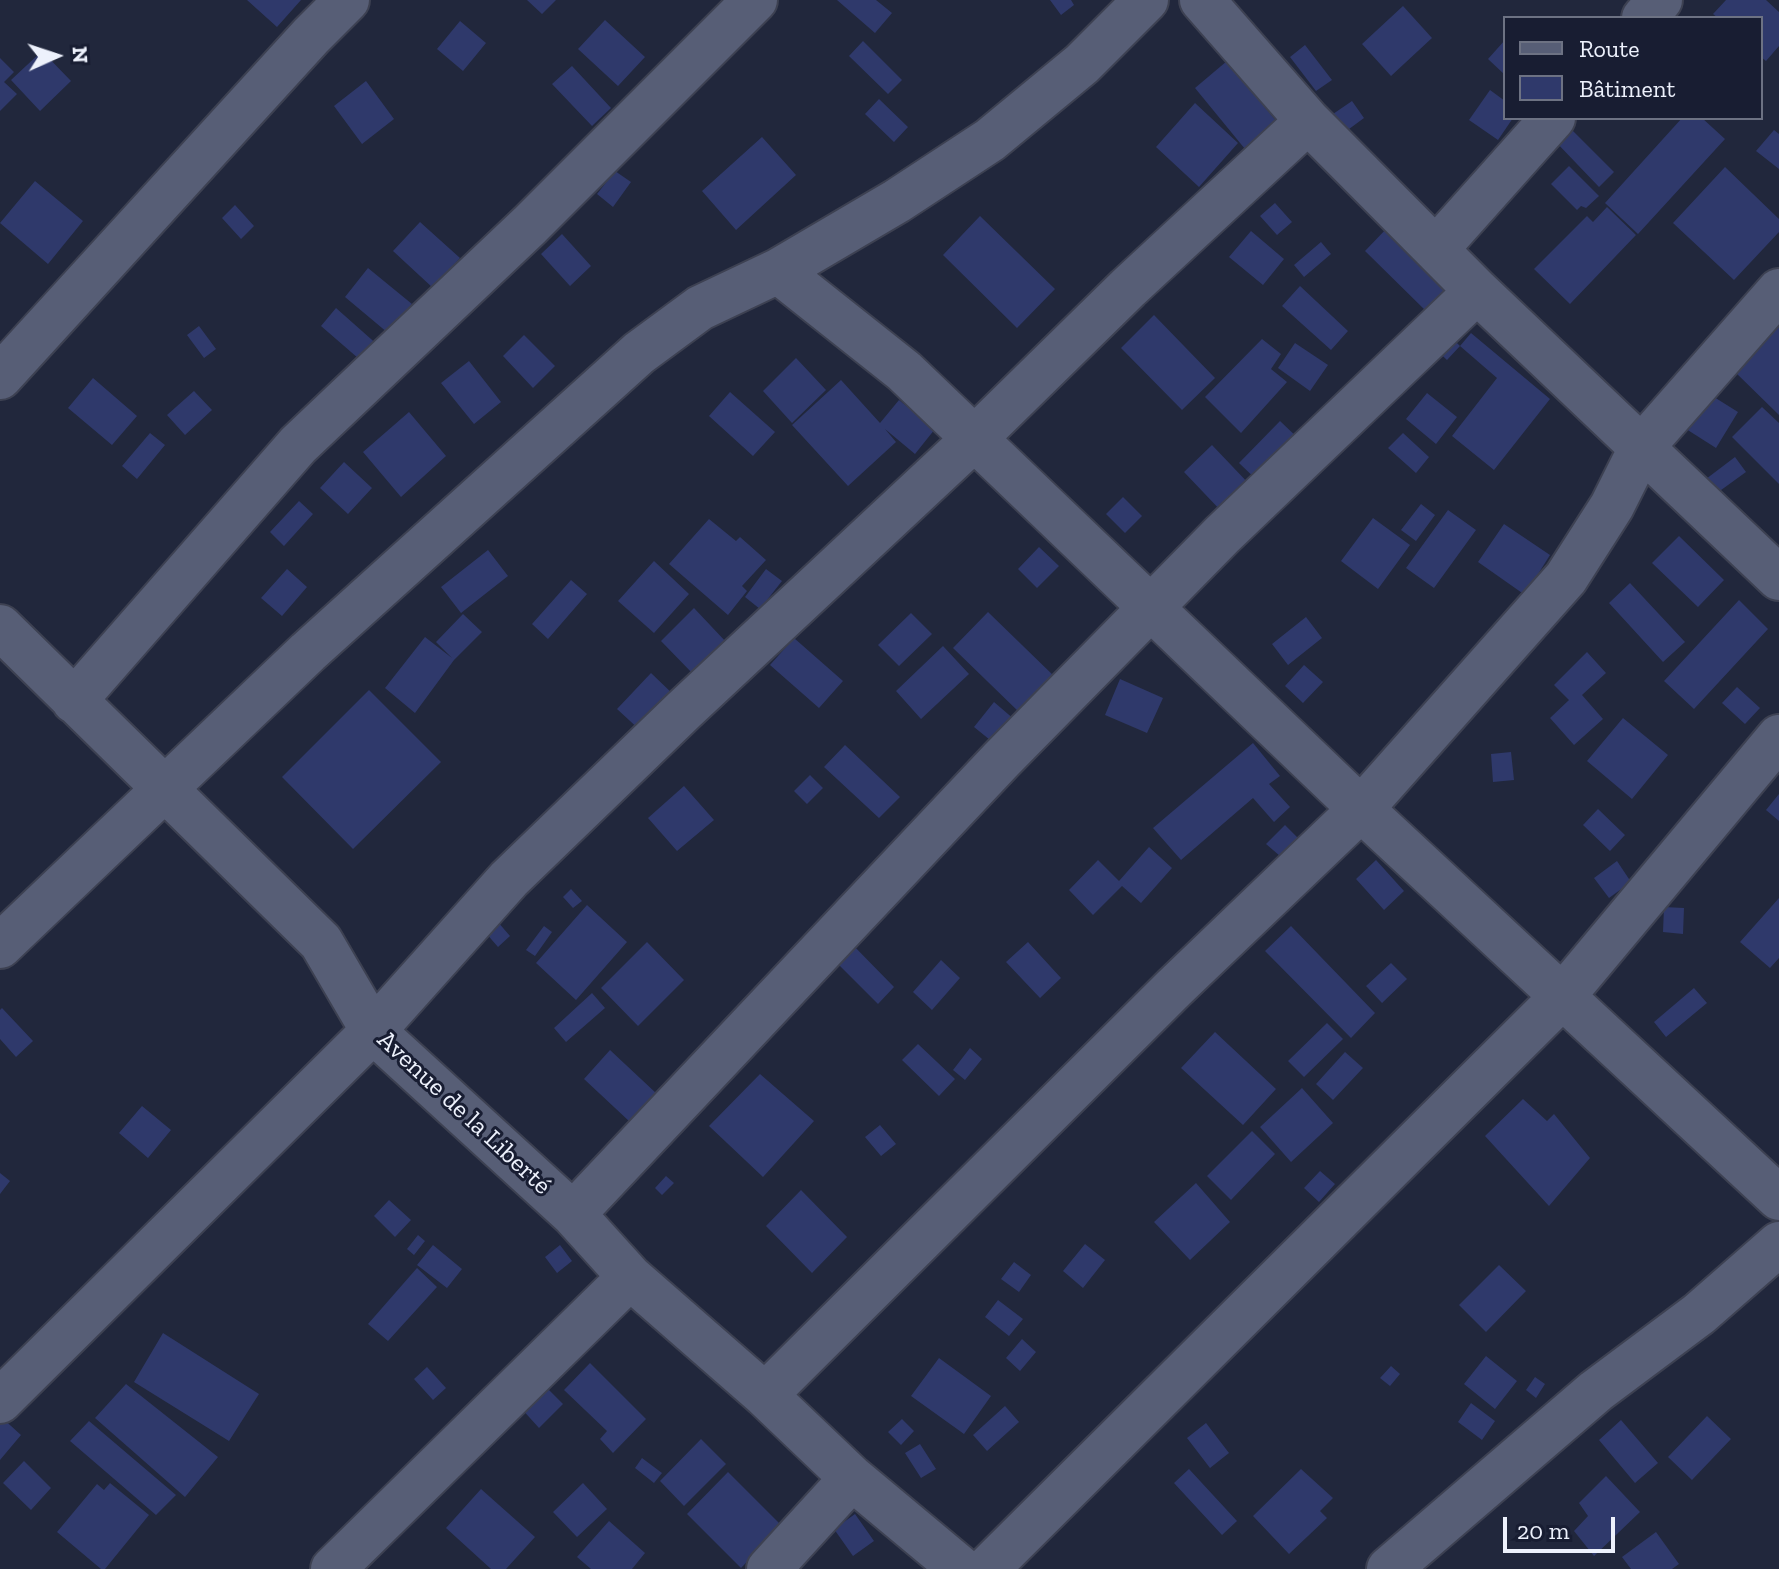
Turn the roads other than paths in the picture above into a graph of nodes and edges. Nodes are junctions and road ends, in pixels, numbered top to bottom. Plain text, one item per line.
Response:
1 (347, 0) edge
2 (755, 0) edge
3 (1146, 0) edge
4 (1202, 0) edge
5 (1660, 0) edge
6 (1646, 16) edge
7 (1551, 120) edge
8 (1308, 121) junction
9 (1437, 248) junction
10 (778, 271) junction
11 (1477, 291) junction
12 (1779, 291) edge
13 (0, 377) edge
14 (974, 439) junction
15 (1641, 448) junction
16 (1779, 578) edge
17 (1151, 609) junction
18 (0, 627) edge
19 (74, 701) junction
20 (1779, 737) edge
21 (164, 789) junction
22 (1361, 809) junction
23 (0, 946) edge
24 (1562, 997) junction
25 (373, 1031) junction
26 (1779, 1198) edge
27 (573, 1214) junction
28 (1779, 1244) edge
29 (630, 1277) junction
30 (765, 1395) junction
31 (0, 1401) edge
32 (852, 1478) junction
33 (333, 1569) edge
34 (769, 1569) edge
35 (961, 1569) edge
36 (987, 1569) edge
37 (1389, 1569) edge

1 - 13 street
2 - 19 street
3 - 10 street
4 - 8 street
5 - 6 street
7 - 9 street
8 - 9 street
8 - 14 street
9 - 11 street
10 - 14 street
10 - 21 street
11 - 15 street
11 - 17 street
12 - 15 street
14 - 17 street
14 - 25 street
15 - 16 street
15 - 22 street
17 - 22 street
17 - 27 street
18 - 19 street, Avenue de la Liberté
19 - 21 street, Avenue de la Liberté
20 - 24 street
21 - 23 street
21 - 25 street, Avenue de la Liberté
22 - 24 street
22 - 30 street
24 - 26 street
24 - 36 street
25 - 27 street, Avenue de la Liberté
25 - 31 street
27 - 29 street, Avenue de la Liberté
28 - 37 street
29 - 30 street, Avenue de la Liberté
29 - 33 street
30 - 32 street, Avenue de la Liberté
32 - 34 street
32 - 35 street, Avenue de la Liberté

